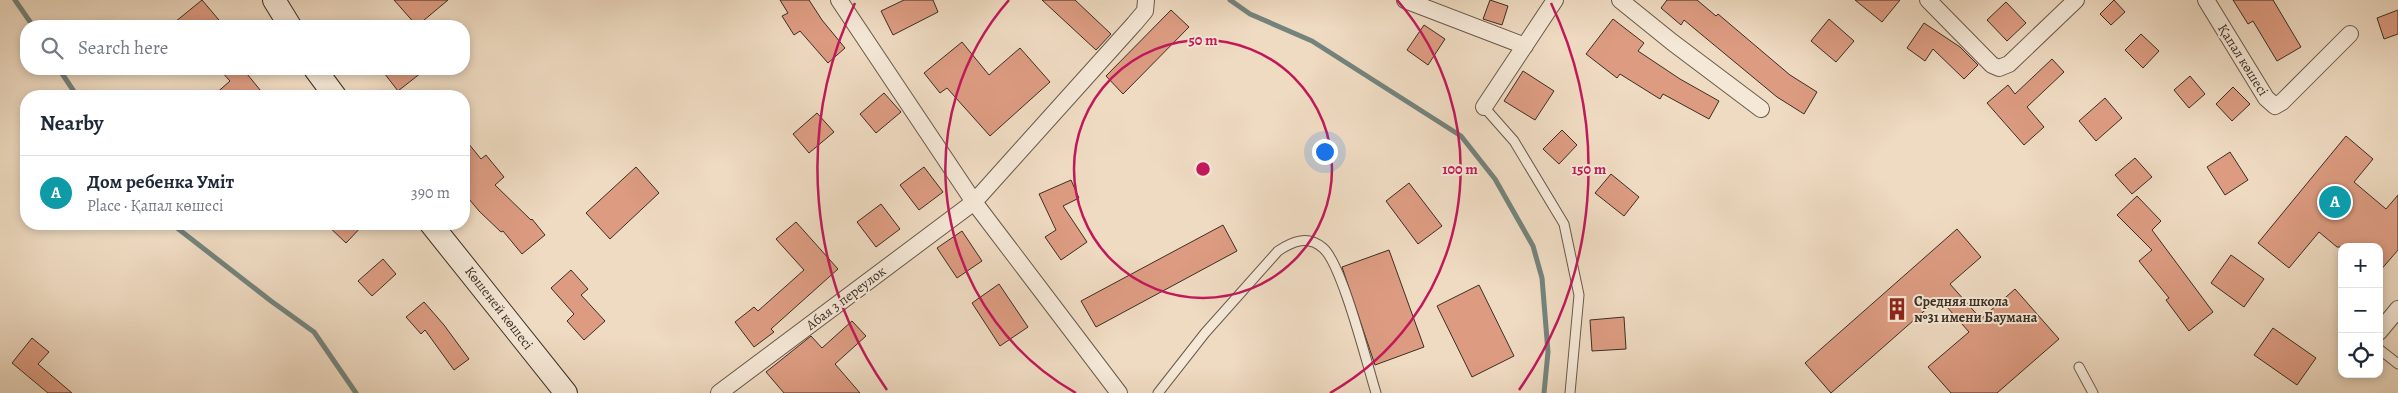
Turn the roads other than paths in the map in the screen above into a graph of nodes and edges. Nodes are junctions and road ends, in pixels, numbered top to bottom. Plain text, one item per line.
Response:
1 (274, 0) edge
2 (839, 0) edge
3 (1146, 0) edge
4 (1405, 0) edge
5 (1555, 0) edge
6 (1620, 0) edge
7 (1928, 0) edge
8 (2076, 0) edge
9 (2206, 0) edge
10 (286, 20) edge
11 (2350, 34) dead end
12 (1524, 46) junction
13 (320, 75) edge
14 (331, 90) edge
15 (1484, 107) joint
16 (1761, 109) dead end
17 (974, 202) junction
18 (437, 230) edge
19 (2398, 309) edge
20 (2383, 327) edge
21 (2383, 352) edge
22 (2398, 364) edge
23 (2079, 368) dead end
24 (566, 393) edge
25 (719, 393) edge
26 (1119, 393) edge
27 (1158, 393) edge
28 (1376, 393) edge
29 (1570, 393) edge
30 (2093, 393) edge

1 - 10 main road
2 - 17 street
3 - 17 street, Абая 3 переулок
4 - 12 street
5 - 12 street
6 - 16 street
7 - 8 street
9 - 11 street, Қапал көшесі
12 - 15 street
13 - 14 main road
15 - 29 lane
17 - 25 street, Абая 3 переулок
17 - 26 street
18 - 24 main road, Көшеней көшесі
19 - 20 street
21 - 22 lane
23 - 30 lane
27 - 28 lane

